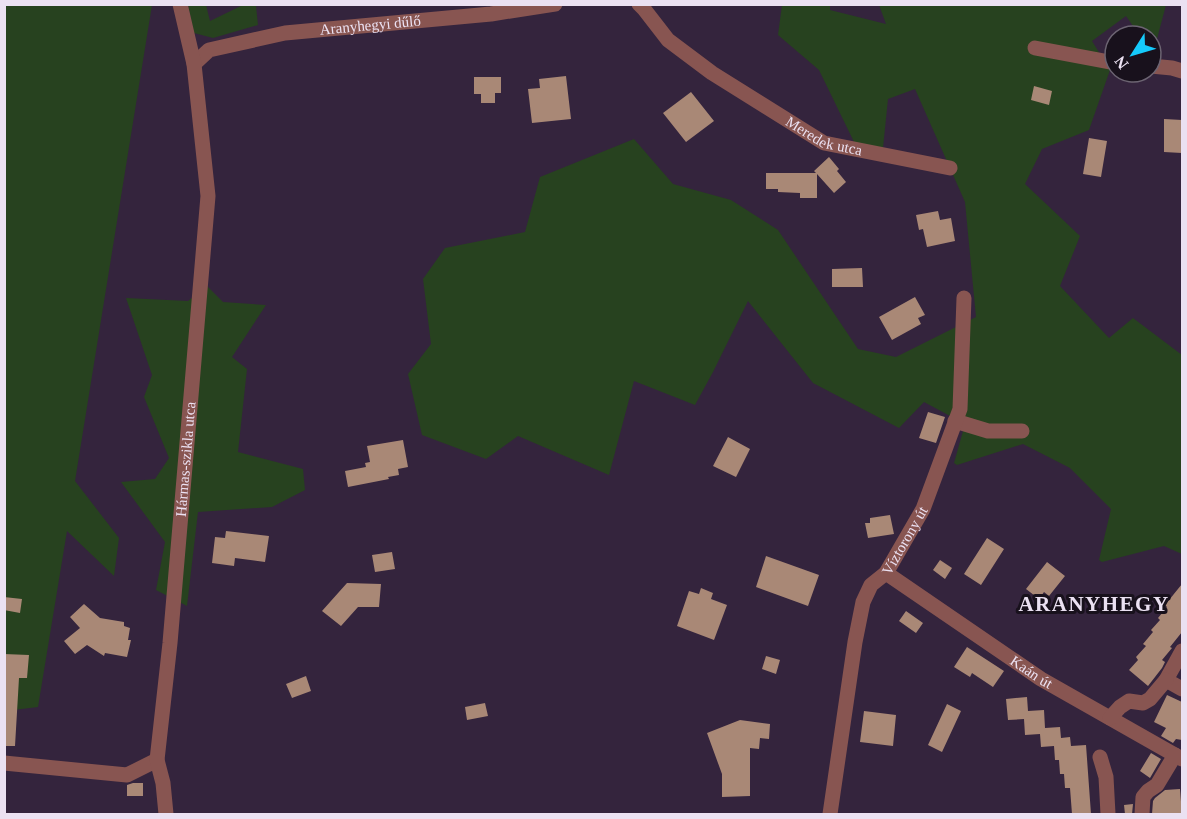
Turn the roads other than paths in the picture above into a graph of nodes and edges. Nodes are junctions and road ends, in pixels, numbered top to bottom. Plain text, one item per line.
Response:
1 (180, 4) edge
2 (555, 4) edge
3 (639, 4) edge
4 (1035, 48) dead end
5 (1103, 61) edge
6 (194, 64) junction
7 (1163, 68) edge
8 (1182, 71) edge
9 (950, 168) dead end
10 (964, 298) dead end
11 (958, 415) junction
12 (1022, 431) dead end
13 (886, 573) junction
14 (1182, 651) edge
15 (1167, 680) junction
16 (1182, 689) edge
17 (1110, 718) junction
18 (1100, 757) dead end
19 (1179, 757) edge
20 (157, 760) junction
21 (4, 763) edge
22 (166, 814) edge
23 (830, 814) edge
24 (1108, 814) edge
25 (1142, 814) edge

1 - 6 street, Hármas-szikla utca
2 - 6 street, Aranyhegyi dűlő
3 - 9 street, Meredek utca
4 - 5 street
6 - 20 street, Hármas-szikla utca
7 - 8 street
10 - 11 street, Víztorony út
11 - 12 street
11 - 13 street, Víztorony út
13 - 17 street, Kaán út
13 - 23 street, Víztorony út
14 - 15 street
15 - 16 street
15 - 17 street
17 - 19 street, Kaán út
18 - 24 street
19 - 25 street
20 - 21 street
20 - 22 street, Hármas-szikla utca

